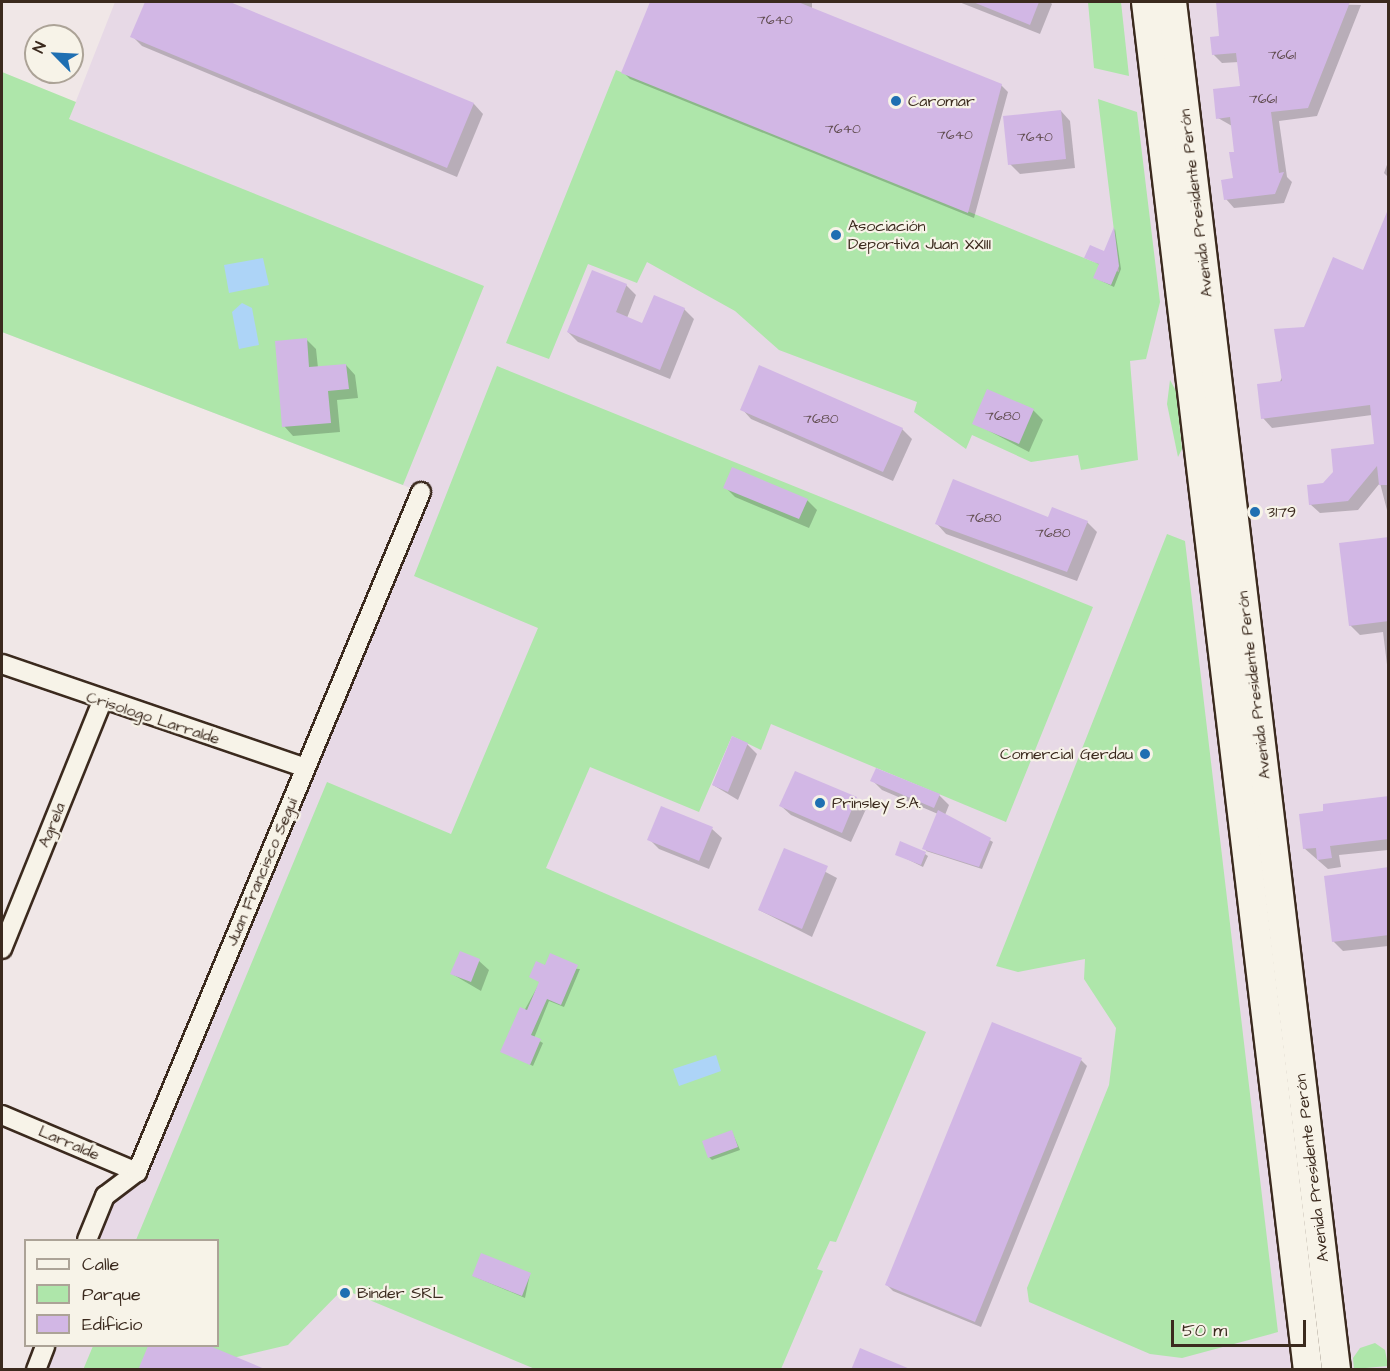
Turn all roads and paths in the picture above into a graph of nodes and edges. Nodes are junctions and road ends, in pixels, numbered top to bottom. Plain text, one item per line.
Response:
1 (1146, 2) edge
2 (1172, 2) edge
3 (421, 492) dead end
4 (2, 664) edge
5 (102, 702) junction
6 (305, 768) junction
7 (2, 950) edge
8 (2, 1115) edge
9 (137, 1172) junction
10 (87, 1239) edge
11 (45, 1347) edge
12 (36, 1370) edge
13 (1308, 1370) edge
14 (1336, 1370) edge

1 - 13 main road, Avenida Presidente Perón
2 - 14 main road, Avenida Presidente Perón
3 - 6 street, Juan Francisco Seguí
4 - 5 street, Crisologo Larralde
5 - 6 street, Crisologo Larralde
5 - 7 street, Agrela
6 - 9 street, Juan Francisco Seguí
8 - 9 street, Larralde
9 - 10 street
11 - 12 street

